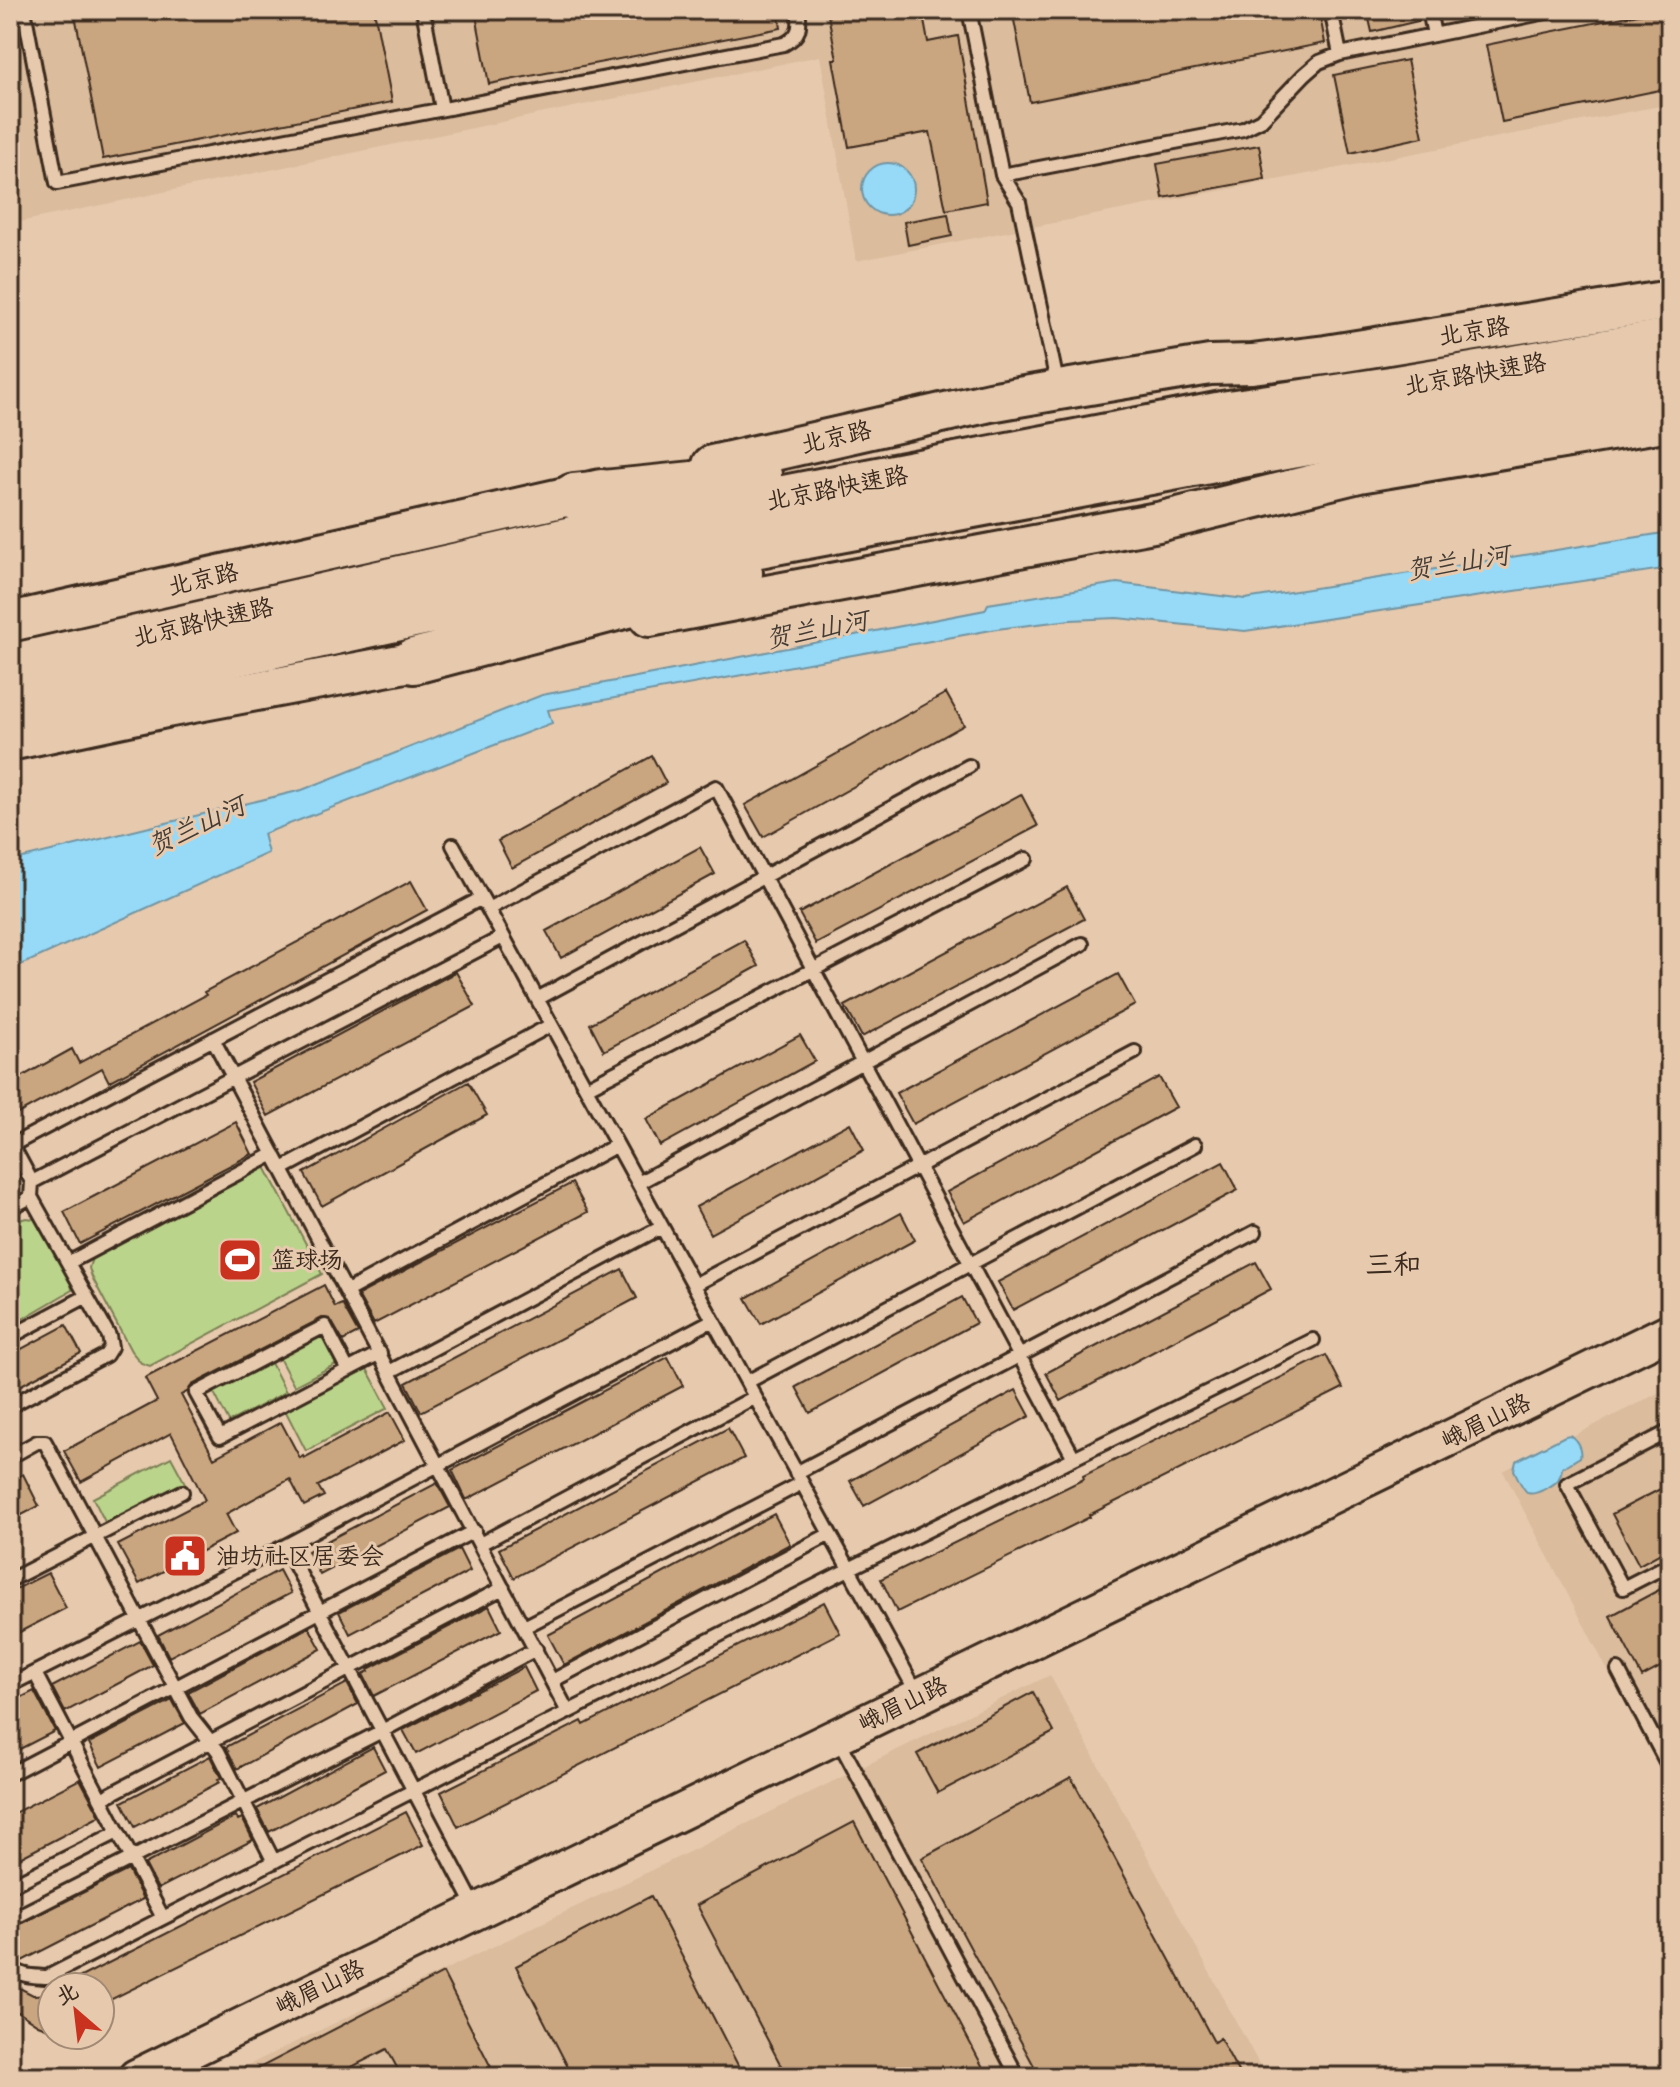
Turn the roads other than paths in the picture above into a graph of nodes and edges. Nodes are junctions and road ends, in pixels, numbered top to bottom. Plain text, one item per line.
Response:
1 (24, 10) edge
2 (423, 10) edge
3 (798, 10) edge
4 (969, 10) edge
5 (1331, 10) edge
6 (1429, 10) edge
7 (1556, 10) edge
8 (1434, 35) junction
9 (1340, 54) junction
10 (442, 109) junction
11 (1002, 175) junction
12 (1670, 300) edge
13 (1670, 341) edge
14 (1670, 384) edge
15 (1391, 389) junction
16 (1059, 390) junction
17 (1670, 421) edge
18 (1290, 446) junction
19 (574, 496) junction
20 (10, 622) edge
21 (133, 656) junction
22 (414, 661) junction
23 (10, 667) edge
24 (10, 703) edge
25 (10, 741) edge
26 (969, 766) dead end
27 (453, 845) dead end
28 (1026, 859) dead end
29 (764, 876) junction
30 (485, 904) junction
31 (503, 937) junction
32 (1082, 944) dead end
33 (813, 970) junction
34 (537, 999) junction
35 (551, 1025) junction
36 (213, 1039) junction
37 (1135, 1052) dead end
38 (863, 1062) junction
39 (233, 1078) junction
40 (586, 1088) junction
41 (11, 1143) edge
42 (617, 1145) junction
43 (1195, 1145) dead end
44 (274, 1154) junction
45 (918, 1166) junction
46 (282, 1169) junction
47 (32, 1182) junction
48 (638, 1183) junction
49 (31, 1197) junction
50 (10, 1208) edge
51 (662, 1227) junction
52 (1255, 1232) dead end
53 (68, 1263) junction
54 (970, 1264) junction
55 (694, 1285) junction
56 (347, 1291) junction
57 (87, 1296) junction
58 (713, 1320) junction
59 (1670, 1331) edge
60 (10, 1337) edge
61 (1313, 1340) dead end
62 (380, 1353) junction
63 (1019, 1356) junction
64 (348, 1370) junction
65 (389, 1372) junction
66 (747, 1382) junction
67 (755, 1397) junction
68 (10, 1406) edge
69 (1670, 1431) edge
70 (10, 1457) edge
71 (1074, 1458) junction
72 (439, 1465) junction
73 (799, 1478) junction
74 (182, 1492) dead end
75 (474, 1531) junction
76 (830, 1534) junction
77 (95, 1536) junction
78 (480, 1544) junction
79 (285, 1546) junction
80 (1670, 1564) edge
81 (849, 1569) junction
82 (10, 1580) edge
83 (503, 1588) junction
84 (320, 1613) junction
85 (138, 1620) junction
86 (524, 1627) junction
87 (536, 1649) junction
88 (349, 1669) junction
89 (1618, 1670) dead end
90 (35, 1673) junction
91 (552, 1681) junction
92 (10, 1685) edge
93 (175, 1688) junction
94 (919, 1696) junction
95 (568, 1712) junction
96 (382, 1731) junction
97 (836, 1736) junction
98 (71, 1742) junction
99 (210, 1742) junction
100 (1670, 1769) edge
101 (10, 1774) edge
102 (414, 1791) junction
103 (101, 1799) junction
104 (243, 1801) junction
105 (118, 1832) junction
106 (131, 1858) junction
107 (274, 1862) junction
108 (10, 1886) edge
109 (477, 1911) junction
110 (163, 1918) junction
111 (10, 1920) edge
112 (10, 1964) edge
113 (136, 2077) edge
114 (1018, 2077) edge

1 - 10 lane
2 - 10 lane
3 - 10 lane
4 - 11 lane
5 - 9 lane
6 - 8 lane
7 - 8 lane
8 - 9 lane
9 - 11 lane
11 - 16 lane
12 - 16 main road, 北京路
13 - 15 highway, 北京路快速路
14 - 18 highway, 北京路快速路
15 - 19 highway
15 - 21 highway, 北京路快速路
16 - 19 main road, 北京路
17 - 22 main road
18 - 21 highway, 北京路快速路
18 - 22 highway
19 - 20 main road, 北京路
21 - 23 highway, 北京路快速路
21 - 24 highway, 北京路快速路
22 - 25 main road
26 - 29 lane
27 - 30 lane
28 - 33 lane
29 - 30 lane
29 - 33 lane
29 - 34 lane
30 - 31 lane
30 - 36 lane
31 - 34 lane
31 - 39 lane
32 - 38 lane
33 - 38 lane
33 - 40 lane
34 - 35 lane
35 - 40 lane
35 - 46 lane
36 - 39 lane
36 - 41 lane
37 - 45 lane
38 - 45 lane
38 - 48 lane
39 - 44 lane
39 - 47 lane
40 - 42 lane
41 - 47 lane
42 - 48 lane
42 - 56 lane
43 - 54 lane
44 - 46 lane
44 - 53 lane
45 - 54 lane
45 - 55 lane
46 - 56 lane
47 - 49 lane
48 - 51 lane
49 - 50 lane
49 - 53 lane
51 - 55 lane
51 - 65 lane
52 - 63 lane
53 - 57 lane
54 - 63 lane
54 - 66 lane
55 - 58 lane
56 - 62 lane
57 - 60 lane
57 - 68 lane
58 - 66 lane
58 - 72 lane
59 - 94 street, 峨眉山路
61 - 71 lane
62 - 64 lane
62 - 65 lane
63 - 71 lane
63 - 73 lane
64 - 64 lane
65 - 72 lane
66 - 67 lane
67 - 73 lane
67 - 78 lane
69 - 80 lane
70 - 77 lane
71 - 81 lane
72 - 75 lane
72 - 79 lane
73 - 76 lane
73 - 86 lane
74 - 77 lane
75 - 78 lane
75 - 84 lane
76 - 81 lane
76 - 91 lane
77 - 82 lane
77 - 85 lane
78 - 83 lane
79 - 84 lane
79 - 85 lane
81 - 94 lane
81 - 95 lane
83 - 86 lane
83 - 88 lane
84 - 88 lane
84 - 93 lane
85 - 90 lane
85 - 93 lane
86 - 87 lane
87 - 91 lane
87 - 96 lane
88 - 96 lane
88 - 99 lane
89 - 100 lane
90 - 92 lane
90 - 98 lane
91 - 95 lane
93 - 98 lane
93 - 99 lane
94 - 97 street, 峨眉山路
95 - 102 lane
96 - 102 lane
96 - 104 lane
97 - 109 street, 峨眉山路
97 - 114 lane
98 - 101 lane
98 - 103 lane
99 - 103 lane
99 - 104 lane
102 - 107 lane
102 - 109 lane
103 - 105 lane
104 - 106 lane
104 - 107 lane
105 - 106 lane
105 - 108 lane
106 - 110 lane
106 - 111 lane
107 - 110 lane
109 - 113 street, 峨眉山路
110 - 112 lane

